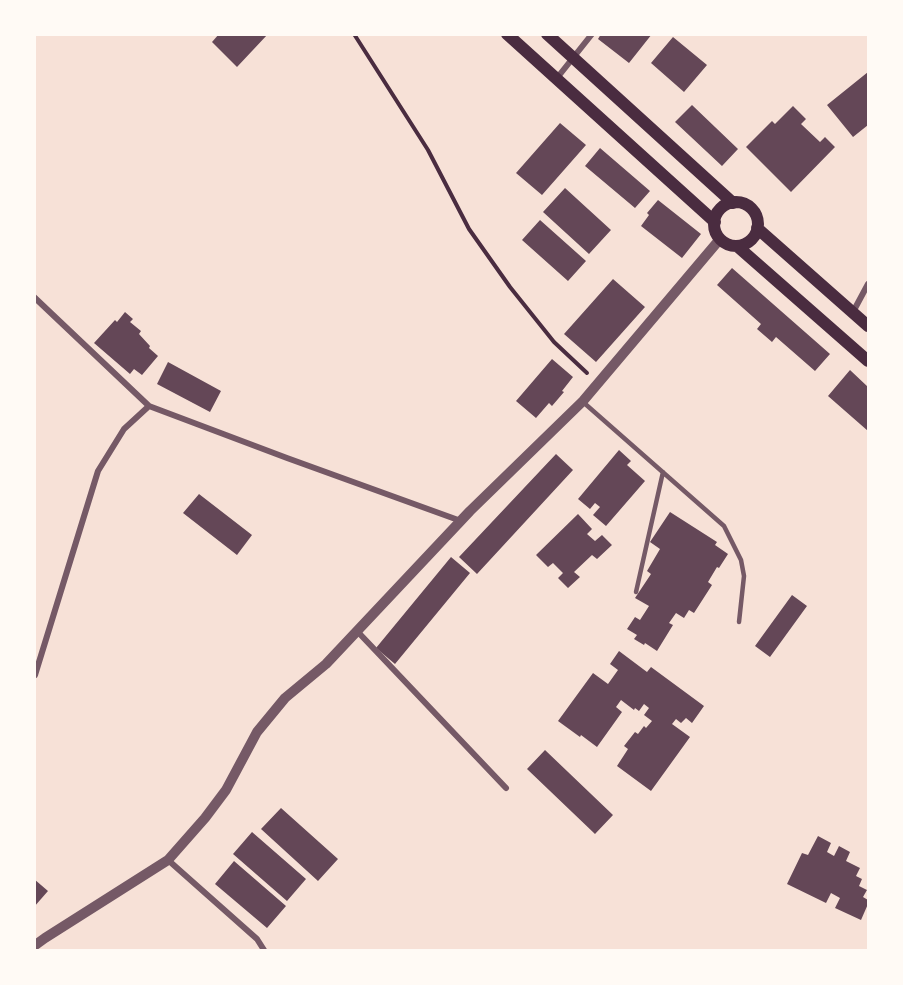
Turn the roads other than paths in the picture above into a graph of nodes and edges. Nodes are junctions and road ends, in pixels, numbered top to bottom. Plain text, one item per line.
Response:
1 (507, 34) edge
2 (547, 34) edge
3 (592, 34) edge
4 (574, 58) junction
5 (556, 79) junction
6 (733, 203) junction
7 (714, 222) junction
8 (757, 228) junction
9 (720, 239) junction
10 (737, 246) junction
11 (868, 284) edge
12 (34, 297) edge
13 (853, 312) junction
14 (868, 326) edge
15 (868, 361) edge
16 (583, 401) junction
17 (149, 406) junction
18 (663, 472) junction
19 (461, 521) junction
20 (636, 592) dead end
21 (740, 622) dead end
22 (357, 631) junction
23 (35, 675) edge
24 (506, 788) dead end
25 (168, 860) junction
26 (34, 946) edge
27 (264, 951) edge

1 - 5 main road
2 - 4 main road
3 - 4 street
4 - 5 street
4 - 6 main road
5 - 7 main road
6 - 7 main road
6 - 8 main road
7 - 9 main road
8 - 10 main road
8 - 13 main road
9 - 10 main road
9 - 16 street
10 - 15 main road
11 - 13 street
12 - 17 street
13 - 14 main road
16 - 18 lane
16 - 19 street
17 - 19 street
17 - 23 street
18 - 20 lane
18 - 21 lane
19 - 22 street
22 - 24 street
22 - 25 street
25 - 26 street
25 - 27 street

